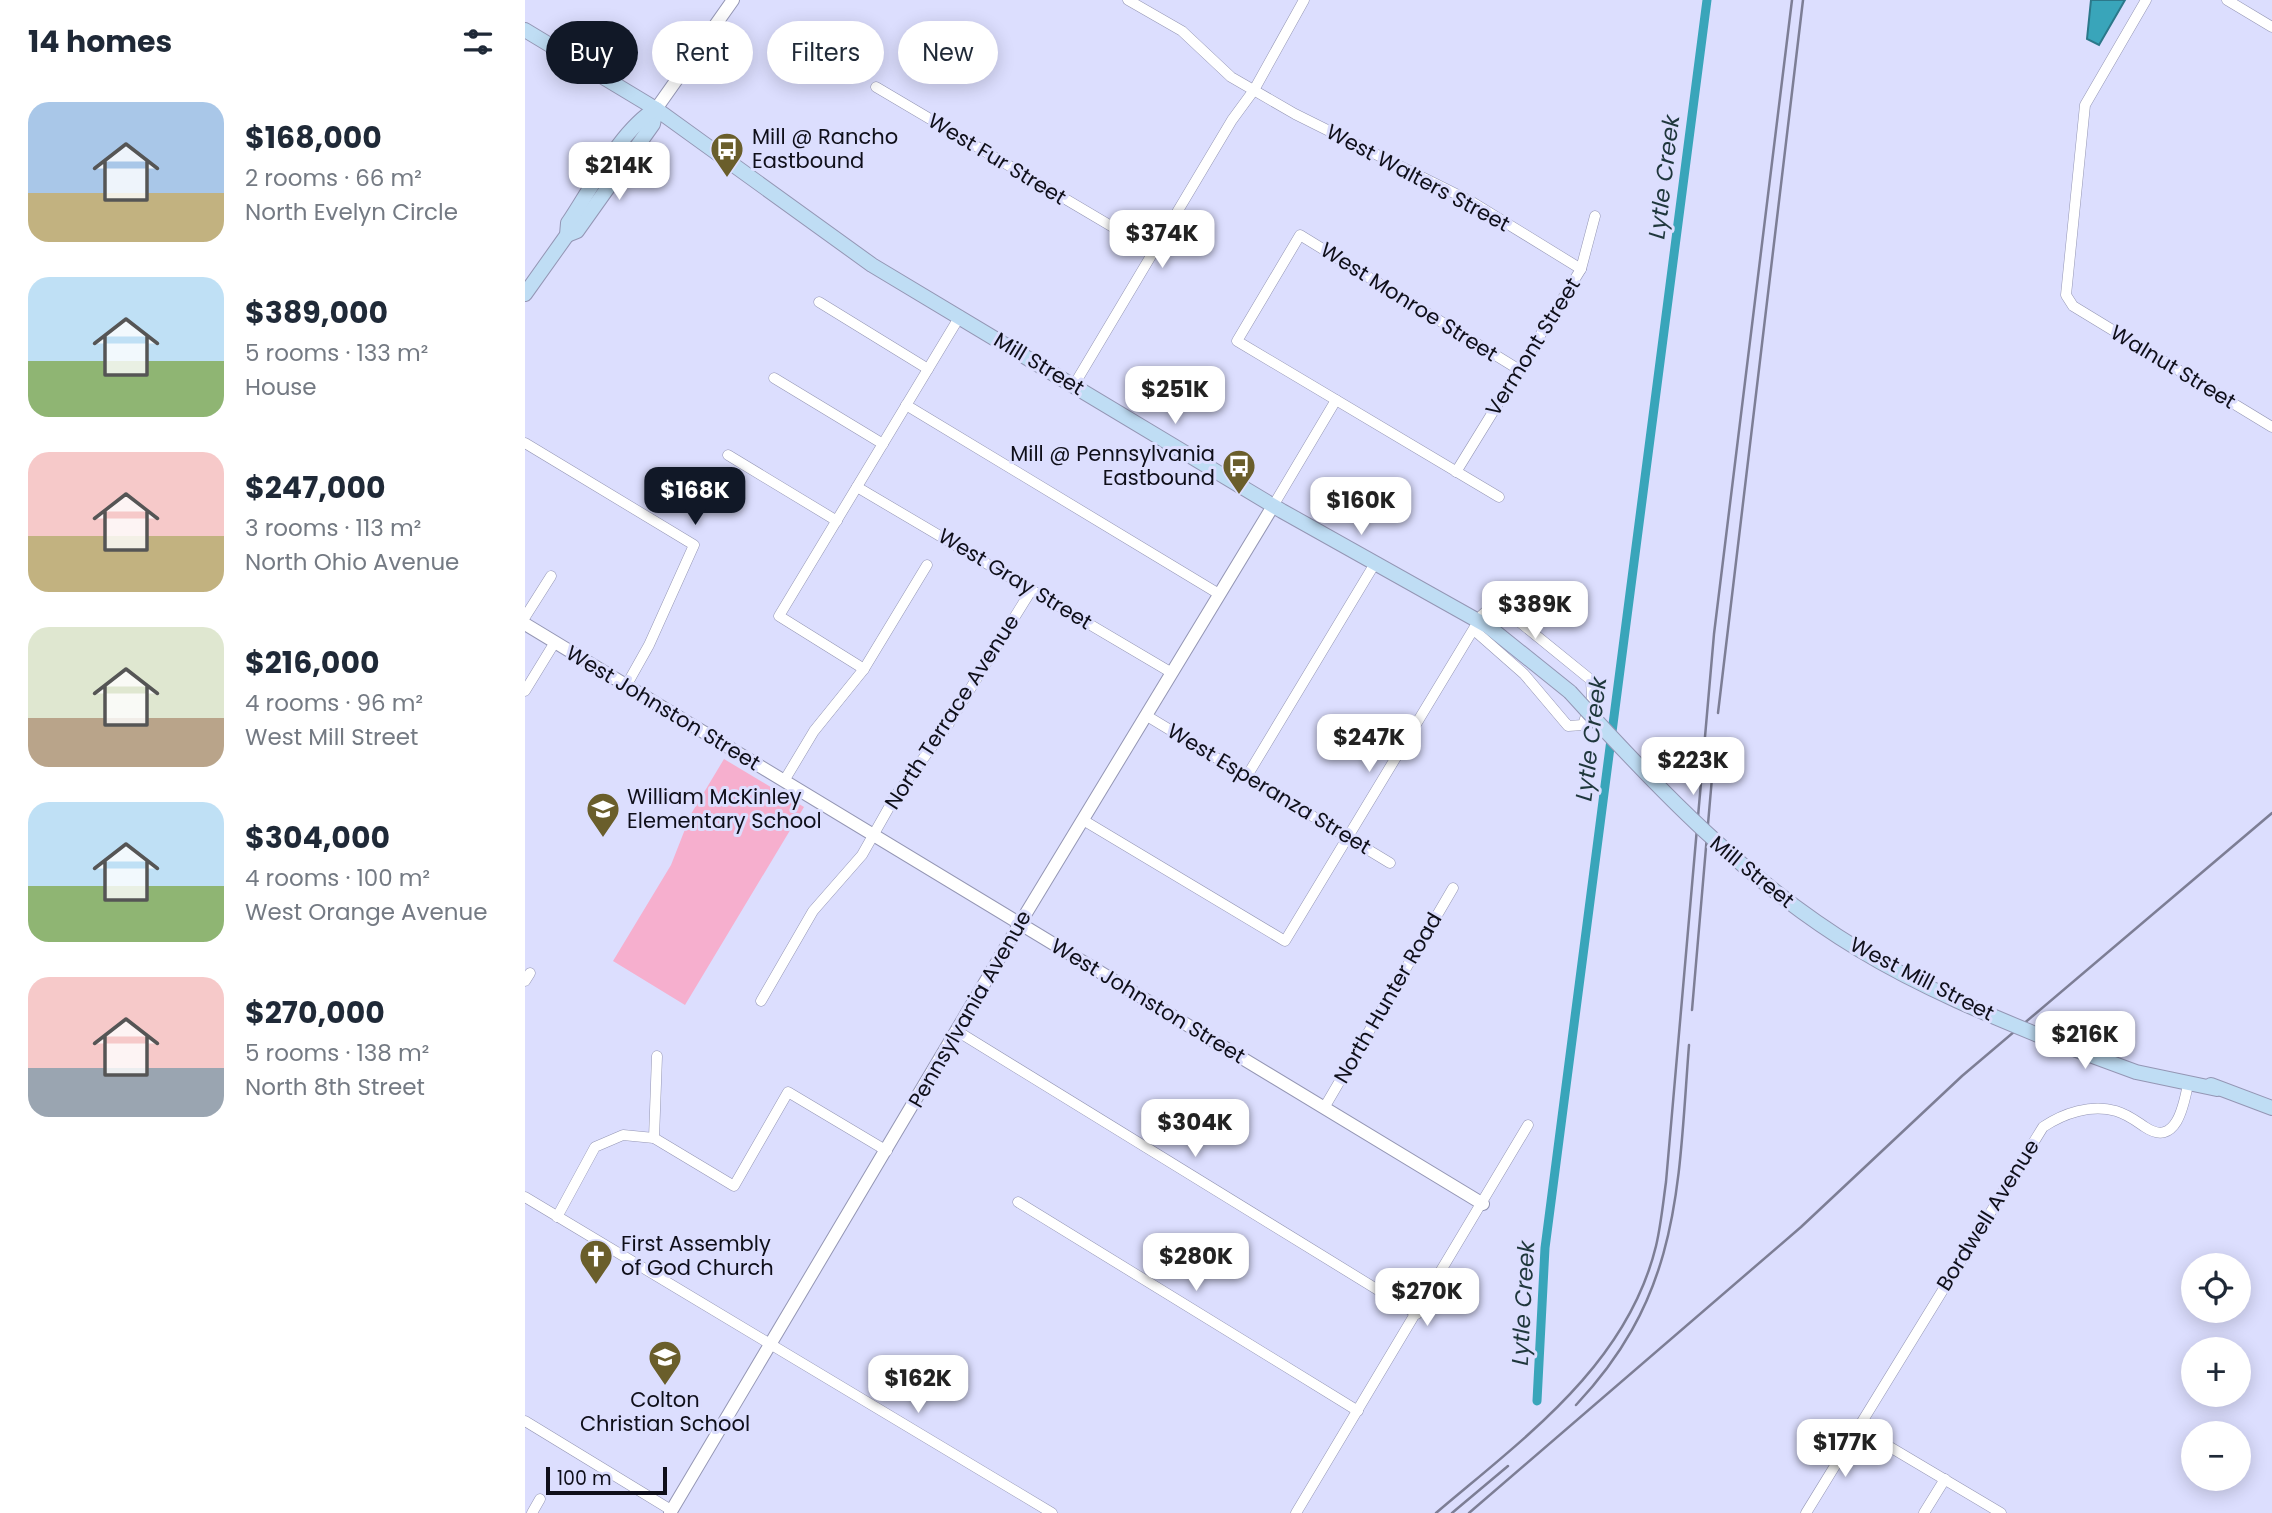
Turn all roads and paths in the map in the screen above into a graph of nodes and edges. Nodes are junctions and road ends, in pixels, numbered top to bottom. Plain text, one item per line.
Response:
1 (1128, 0) edge
2 (1304, 0) edge
3 (2146, 0) edge
4 (2227, 0) edge
5 (728, 2) edge
6 (2272, 27) edge
7 (525, 30) edge
8 (876, 87) dead end
9 (1254, 90) junction
10 (656, 109) junction
11 (1595, 216) dead end
12 (1155, 252) junction
13 (1581, 269) junction
14 (525, 294) edge
15 (819, 302) dead end
16 (960, 316) junction
17 (928, 369) junction
18 (1518, 369) junction
19 (774, 378) dead end
20 (1074, 385) junction
21 (1336, 400) junction
22 (906, 405) junction
23 (2272, 427) edge
24 (525, 443) edge
25 (883, 444) junction
26 (728, 455) dead end
27 (1456, 472) junction
28 (857, 486) junction
29 (1499, 497) dead end
30 (1273, 506) junction
31 (837, 521) junction
32 (927, 565) dead end
33 (1374, 565) junction
34 (551, 576) dead end
35 (1032, 589) junction
36 (1219, 594) junction
37 (525, 617) edge
38 (525, 624) edge
39 (1476, 626) junction
40 (555, 642) junction
41 (864, 669) junction
42 (1172, 673) junction
43 (627, 685) junction
44 (525, 691) edge
45 (1147, 716) junction
46 (1247, 776) junction
47 (784, 781) junction
48 (1083, 820) junction
49 (873, 835) junction
50 (1348, 837) junction
51 (1390, 863) dead end
52 (1453, 888) dead end
53 (1805, 915) joint
54 (1020, 924) junction
55 (761, 1000) dead end
56 (957, 1031) junction
57 (657, 1056) dead end
58 (2121, 1064) junction
59 (2188, 1084) junction
60 (2217, 1088) junction
61 (1324, 1108) junction
62 (2272, 1108) edge
63 (1528, 1125) dead end
64 (653, 1138) junction
65 (887, 1151) junction
66 (525, 1197) edge
67 (1018, 1202) dead end
68 (1483, 1204) junction
69 (557, 1217) junction
70 (1417, 1314) junction
71 (768, 1344) junction
72 (1358, 1411) junction
73 (525, 1421) edge
74 (1858, 1428) junction
75 (1945, 1479) junction
76 (540, 1499) dead end
77 (670, 1512) edge
78 (532, 1513) edge
79 (1052, 1513) edge
80 (1296, 1513) edge
81 (1806, 1513) edge
82 (1924, 1513) edge
83 (2001, 1513) edge

1 - 9 street, West Walters Street
2 - 9 street
3 - 23 street, Walnut Street
4 - 6 street
5 - 10 street
7 - 10 main road, Mill Street
8 - 12 street, West Fur Street
9 - 12 street
9 - 13 street, West Walters Street
10 - 14 main road
10 - 16 main road, Mill Street
11 - 13 street, Vermont Street
12 - 20 street
13 - 18 street, Vermont Street
15 - 17 street
16 - 17 street
16 - 20 main road, Mill Street
17 - 22 street
18 - 21 street, West Monroe Street
18 - 27 street, Vermont Street
19 - 25 street
20 - 30 main road, Mill Street
21 - 27 street
21 - 30 street
22 - 25 street
22 - 36 street
24 - 43 street
25 - 28 street
26 - 31 street
27 - 29 street
28 - 31 street
28 - 35 street, West Gray Street
30 - 33 main road, Mill Street
30 - 36 street, Pennsylvania Avenue
31 - 41 street
32 - 41 street
33 - 39 main road, Mill Street
33 - 46 street
34 - 37 street
35 - 42 street, West Gray Street
35 - 49 street, North Terrace Avenue
36 - 42 street, Pennsylvania Avenue
38 - 40 street, West Johnston Street
39 - 39 street
39 - 50 street
39 - 53 main road, Mill Street, bridge
40 - 43 street, West Johnston Street
40 - 44 street
41 - 47 street
42 - 45 street, Pennsylvania Avenue
43 - 47 street, West Johnston Street
45 - 46 street, West Esperanza Street
45 - 48 street, Pennsylvania Avenue
46 - 50 street, West Esperanza Street
47 - 49 street, West Johnston Street
48 - 50 street
48 - 54 street, Pennsylvania Avenue
49 - 54 street, West Johnston Street
49 - 55 street, North Terrace Avenue
50 - 51 street, West Esperanza Street
52 - 61 street, North Hunter Road
53 - 58 main road, West Mill Street, bridge
54 - 56 street, Pennsylvania Avenue
54 - 61 street, West Johnston Street
56 - 65 street, Pennsylvania Avenue
56 - 70 street
57 - 64 street
58 - 59 main road, West Mill Street
58 - 60 main road, West Mill Street
59 - 60 main road, West Mill Street
59 - 74 street, Bordwell Avenue
60 - 62 main road, West Mill Street
61 - 68 street, West Johnston Street
63 - 68 street
64 - 65 street
64 - 69 street
65 - 71 street, Pennsylvania Avenue
66 - 69 street
67 - 72 street
68 - 70 street
69 - 71 street
70 - 72 street
71 - 77 street, Pennsylvania Avenue
71 - 79 street
72 - 80 street
73 - 77 street
74 - 75 street
74 - 81 street
75 - 82 street
75 - 83 street
76 - 78 street

